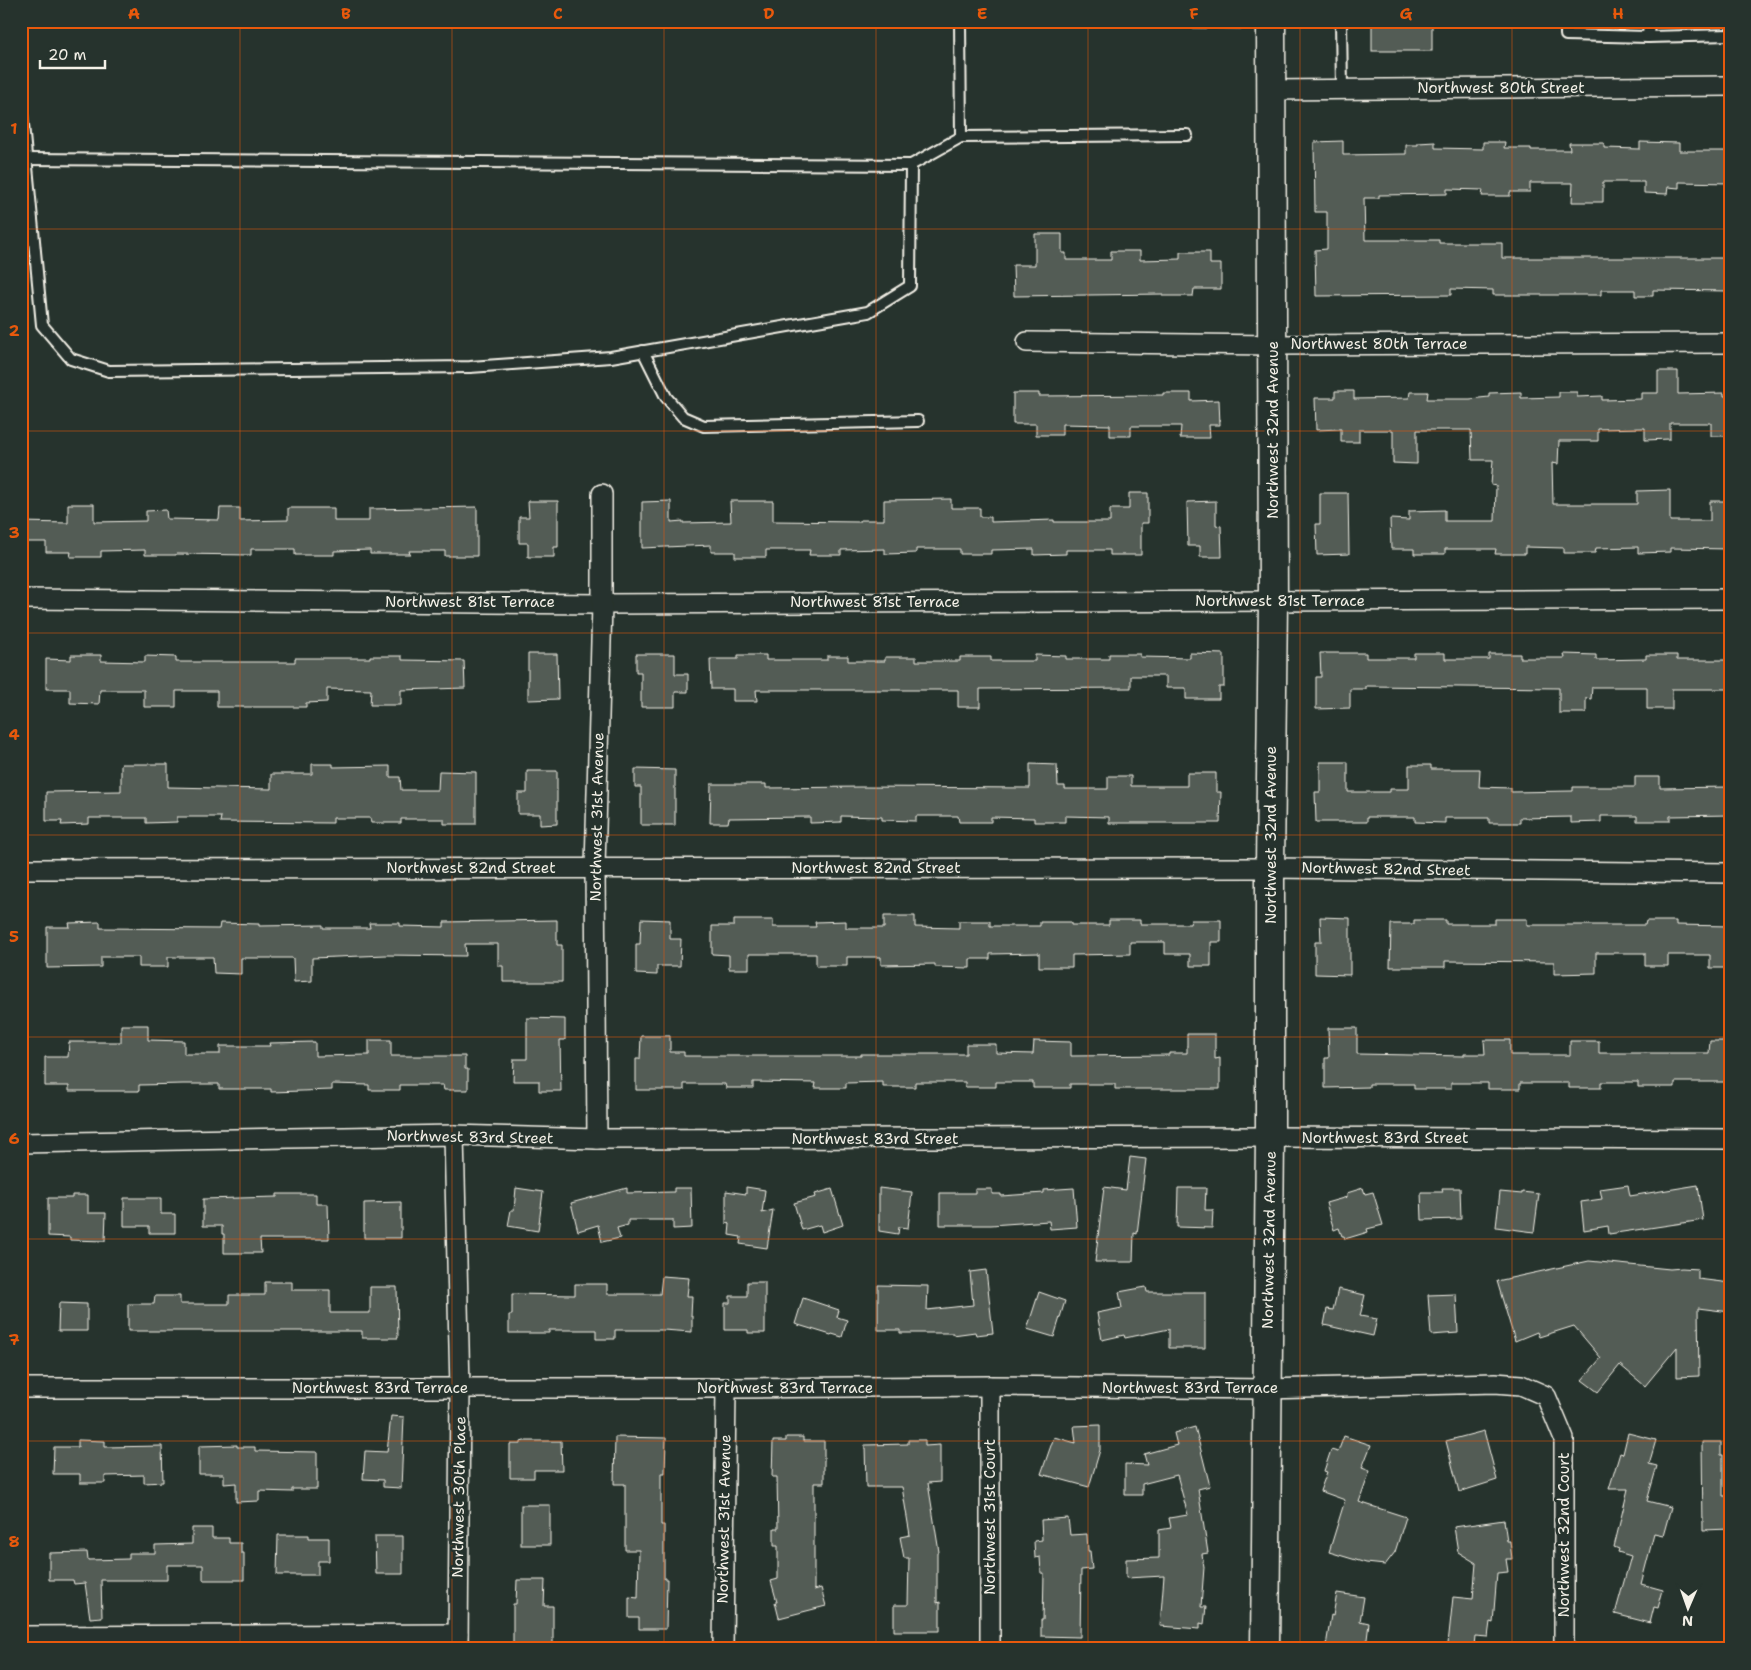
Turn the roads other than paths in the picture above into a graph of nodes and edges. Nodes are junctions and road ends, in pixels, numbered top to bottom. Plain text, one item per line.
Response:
1 (960, 21) edge
2 (1157, 21) edge
3 (1341, 21) edge
4 (1566, 21) edge
5 (1649, 21) edge
6 (1213, 22) edge
7 (1271, 22) edge
8 (1730, 35) edge
9 (1648, 37) junction
10 (1730, 86) edge
11 (1342, 89) junction
12 (1271, 90) junction
13 (21, 103) edge
14 (1187, 135) dead end
15 (961, 137) junction
16 (24, 159) edge
17 (911, 165) junction
18 (1027, 342) dead end
19 (1730, 343) edge
20 (1272, 345) junction
21 (642, 351) junction
22 (918, 422) dead end
23 (602, 494) dead end
24 (21, 599) edge
25 (1730, 599) edge
26 (1273, 600) junction
27 (602, 604) junction
28 (595, 868) junction
29 (1270, 868) junction
30 (21, 869) edge
31 (1730, 873) edge
32 (454, 1135) junction
33 (1270, 1137) junction
34 (597, 1139) junction
35 (1730, 1139) edge
36 (21, 1143) edge
37 (990, 1386) junction
38 (21, 1388) edge
39 (460, 1388) junction
40 (726, 1388) junction
41 (1267, 1389) junction
42 (1546, 1396) joint
43 (21, 1636) edge
44 (458, 1642) edge
45 (723, 1649) edge
46 (990, 1649) edge
47 (1265, 1649) edge
48 (1564, 1649) edge

1 - 15 lane
2 - 6 lane
3 - 11 lane
4 - 9 lane
5 - 9 lane
6 - 7 lane
7 - 12 main road, Northwest 32nd Avenue
8 - 9 lane
10 - 11 street, Northwest 80th Street
11 - 12 street, Northwest 80th Street
12 - 20 main road, Northwest 32nd Avenue
13 - 16 lane
14 - 15 lane
15 - 17 lane
16 - 17 lane
16 - 21 lane
17 - 21 lane
18 - 20 street, Northwest 80th Terrace
19 - 20 street, Northwest 80th Terrace
20 - 26 main road, Northwest 32nd Avenue
21 - 22 lane
23 - 27 street, Northwest 31st Avenue
24 - 27 street, Northwest 81st Terrace
25 - 26 street, Northwest 81st Terrace
26 - 27 street, Northwest 81st Terrace
26 - 29 main road, Northwest 32nd Avenue
27 - 28 street, Northwest 31st Avenue
28 - 29 street, Northwest 82nd Street
28 - 30 street, Northwest 82nd Street
28 - 34 street, Northwest 31st Avenue
29 - 31 street, Northwest 82nd Street
29 - 33 main road, Northwest 32nd Avenue
32 - 34 street, Northwest 83rd Street
32 - 36 street, Northwest 83rd Street
32 - 39 street, Northwest 30th Place
33 - 34 street, Northwest 83rd Street
33 - 35 street, Northwest 83rd Street
33 - 41 main road, Northwest 32nd Avenue
37 - 40 street, Northwest 83rd Terrace
37 - 41 street, Northwest 83rd Terrace
37 - 46 street, Northwest 31st Court
38 - 39 street, Northwest 83rd Terrace
39 - 40 street, Northwest 83rd Terrace
39 - 44 street, Northwest 30th Place
40 - 45 street, Northwest 31st Avenue
41 - 42 street, Northwest 83rd Terrace
41 - 47 main road, Northwest 32nd Avenue
42 - 48 street, Northwest 32nd Court
43 - 44 street

